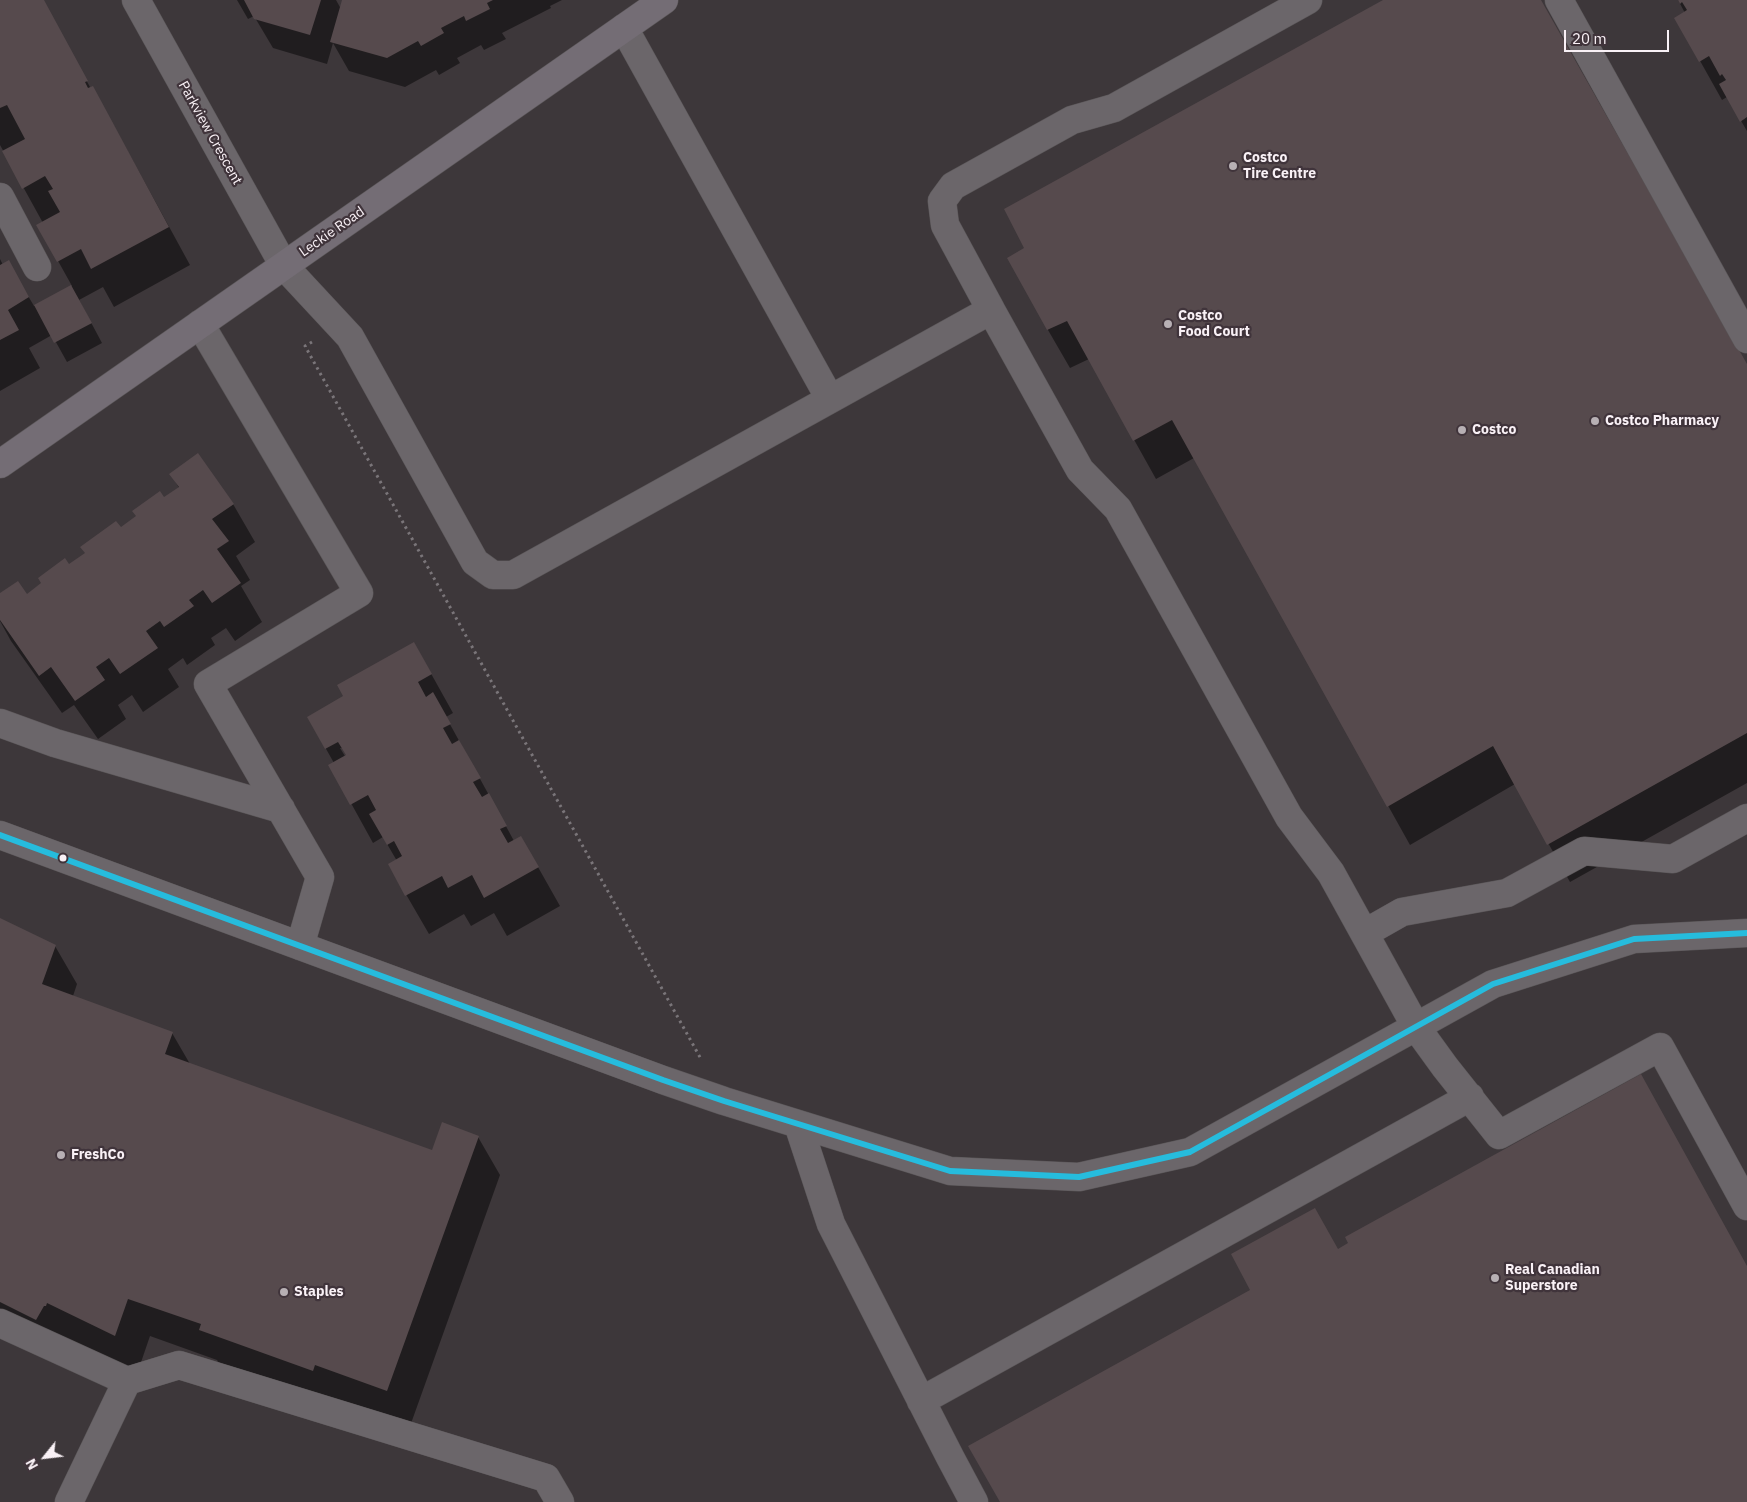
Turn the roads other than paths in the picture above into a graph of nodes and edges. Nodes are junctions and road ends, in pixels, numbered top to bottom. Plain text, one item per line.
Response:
1 (136, 0) edge
2 (664, 0) edge
3 (1308, 0) edge
4 (1559, 0) edge
5 (624, 28) junction
6 (0, 197) edge
7 (284, 266) junction
8 (37, 267) dead end
9 (991, 310) junction
10 (200, 324) junction
11 (1747, 339) edge
12 (830, 399) junction
13 (0, 464) edge
14 (0, 723) edge
15 (281, 809) junction
16 (1747, 818) edge
17 (0, 835) edge
18 (1365, 933) junction
19 (1747, 933) edge
20 (300, 946) junction
21 (1416, 1027) junction
22 (1470, 1097) junction
23 (798, 1124) junction
24 (1747, 1206) edge
25 (0, 1323) edge
26 (128, 1381) junction
27 (921, 1401) junction
28 (69, 1502) edge
29 (560, 1502) edge
30 (974, 1502) edge

1 - 7 street, Parkview Crescent
2 - 5 main road, Leckie Road
3 - 9 street
4 - 11 street
5 - 7 main road, Leckie Road
5 - 12 street
6 - 8 street
7 - 10 main road, Leckie Road
7 - 12 street, Parkview Crescent
9 - 12 street, Parkview Crescent
9 - 18 street
10 - 13 main road, Leckie Road
10 - 15 street
14 - 15 street
15 - 20 street
16 - 18 street
17 - 20 street
18 - 21 street
19 - 21 street
20 - 23 street
21 - 22 street
21 - 23 street
22 - 24 street
22 - 27 street
23 - 27 street
25 - 26 street
26 - 28 street
26 - 29 street
27 - 30 street

